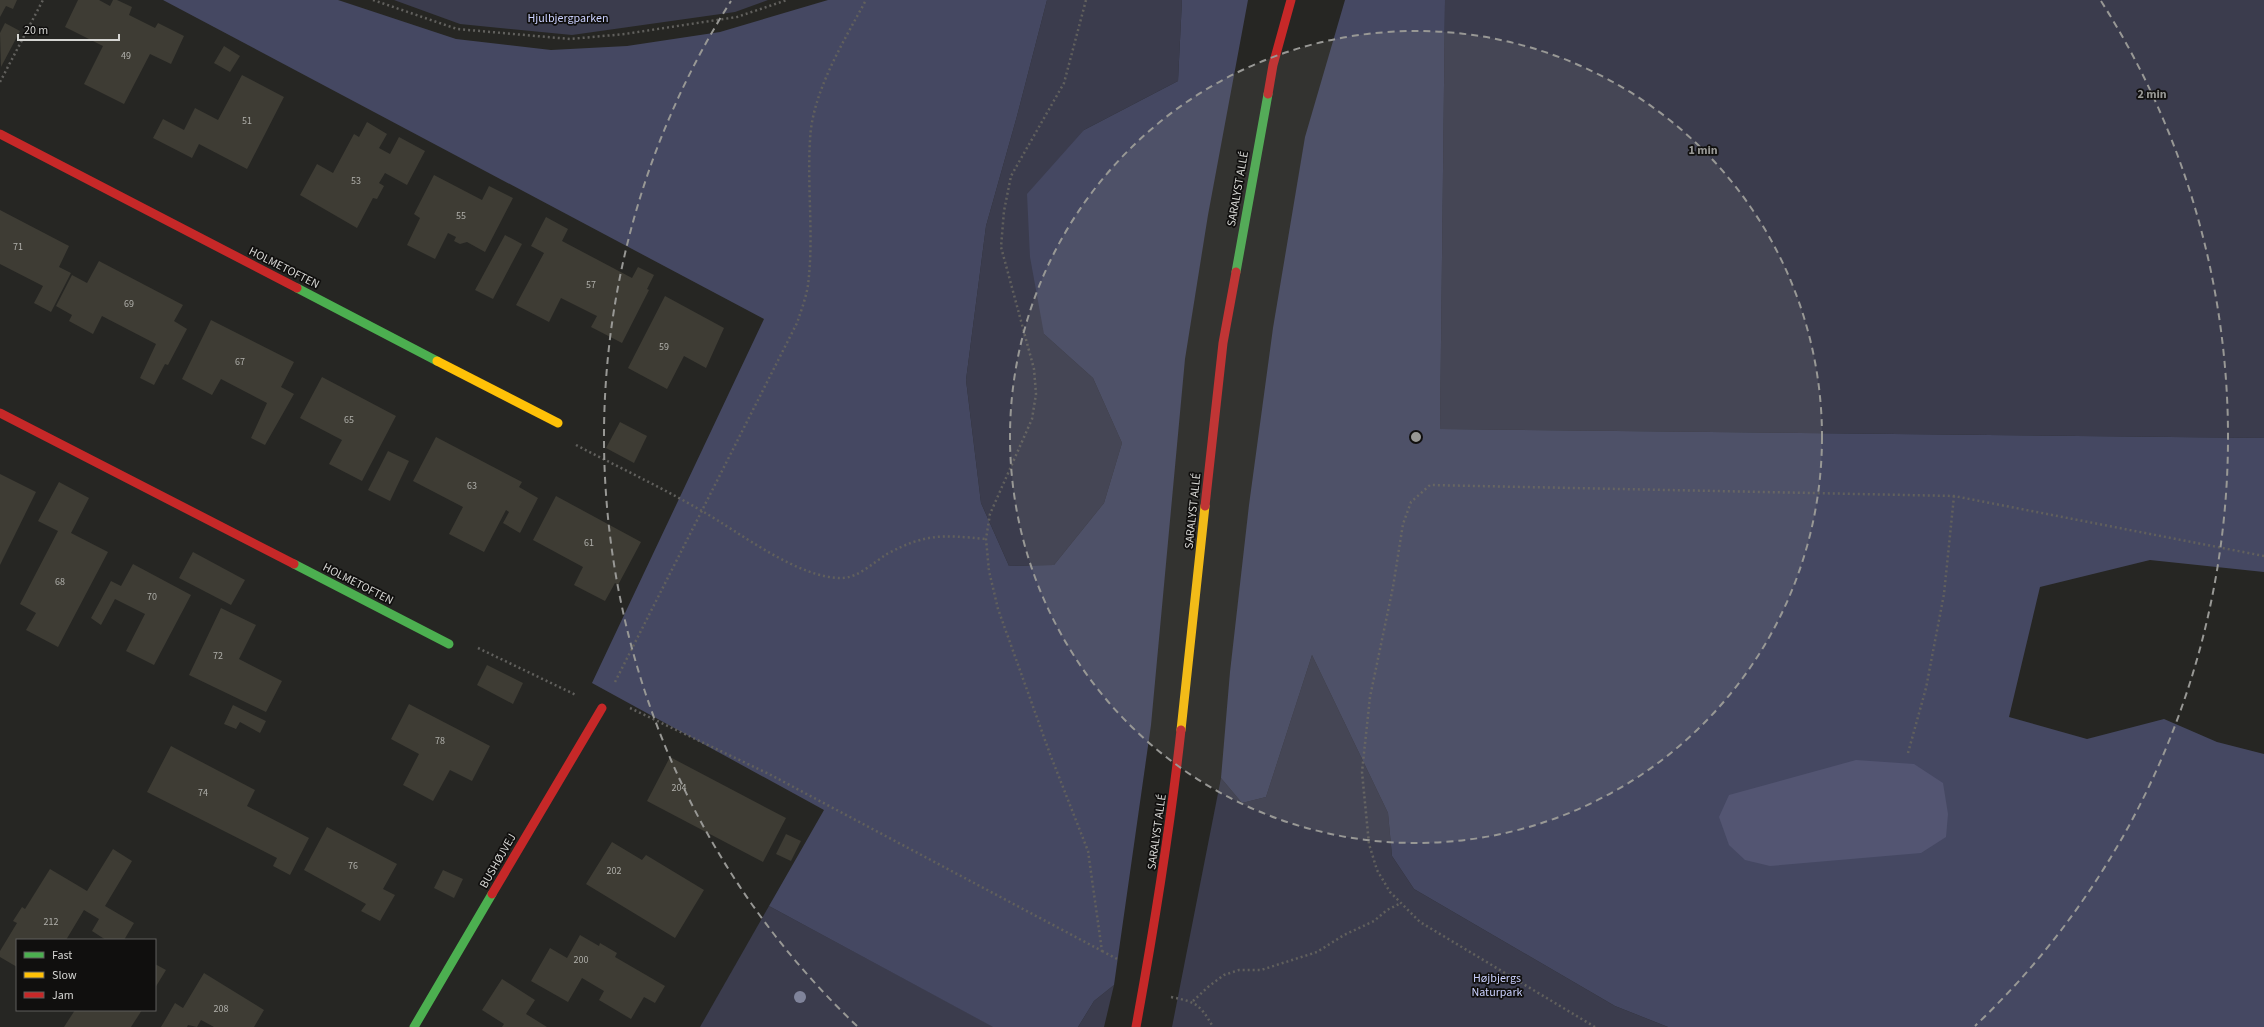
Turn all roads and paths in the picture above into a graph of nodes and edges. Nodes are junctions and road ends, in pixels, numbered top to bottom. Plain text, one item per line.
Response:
1 (43, 0) edge
2 (375, 0) edge
3 (787, 0) edge
4 (866, 0) edge
5 (1086, 0) edge
6 (1291, 0) edge
7 (0, 82) edge
8 (0, 134) edge
9 (0, 413) edge
10 (558, 423) joint
11 (1954, 496) junction
12 (701, 510) junction
13 (986, 539) junction
14 (2264, 556) edge
15 (449, 644) joint
16 (602, 708) junction
17 (1908, 753) dead end
18 (1401, 903) junction
19 (1143, 991) junction
20 (1193, 1002) junction
21 (414, 1027) edge
22 (1136, 1027) edge
23 (1213, 1027) edge
24 (1595, 1027) edge

1 - 7 path
2 - 3 path
4 - 12 path
5 - 13 path
6 - 19 street, SARALYST ALLÉ
8 - 10 street, HOLMETOFTEN
9 - 15 street, HOLMETOFTEN
10 - 12 path
11 - 14 path
11 - 17 path
11 - 18 path
12 - 13 path
12 - 16 path
13 - 16 path
15 - 16 path
16 - 21 street, BUSHØJVEJ
18 - 20 path
18 - 24 path
19 - 20 path
19 - 22 street, SARALYST ALLÉ
20 - 23 path

